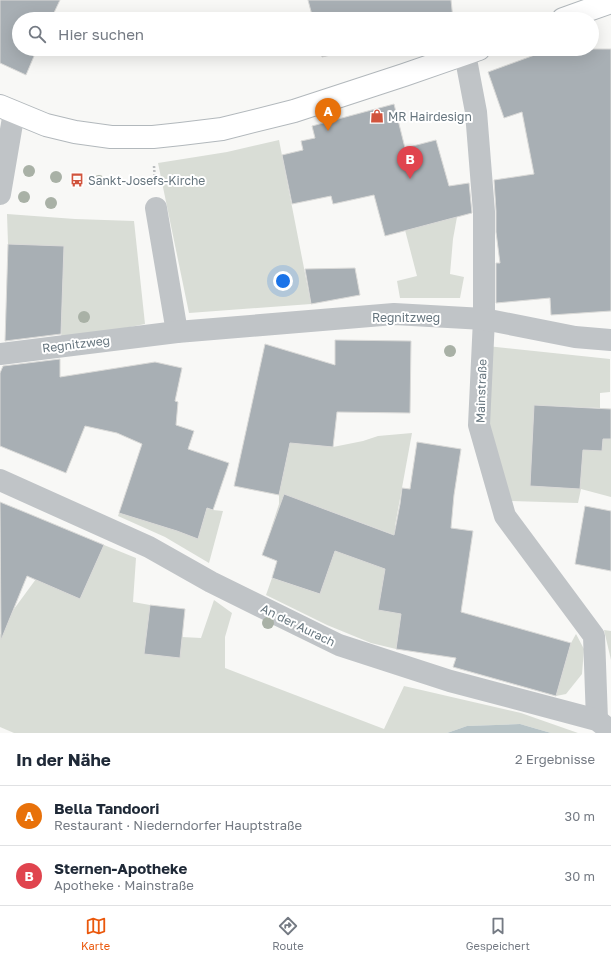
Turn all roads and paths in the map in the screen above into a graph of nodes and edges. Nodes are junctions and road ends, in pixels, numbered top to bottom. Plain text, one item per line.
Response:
1 (611, 2) edge
2 (583, 12) edge
3 (460, 56) edge
4 (472, 56) edge
5 (7, 109) edge
6 (0, 194) edge
7 (156, 208) dead end
8 (484, 319) junction
9 (177, 332) junction
10 (611, 340) edge
11 (0, 354) edge
12 (0, 480) edge
13 (604, 726) edge

1 - 2 street
3 - 5 street
4 - 8 street, Mainstraße
5 - 6 street
7 - 9 street
8 - 9 street, Regnitzweg
8 - 10 street, Regnitzweg
8 - 13 street, Mainstraße
9 - 11 street, Regnitzweg
12 - 13 street, An der Aurach

